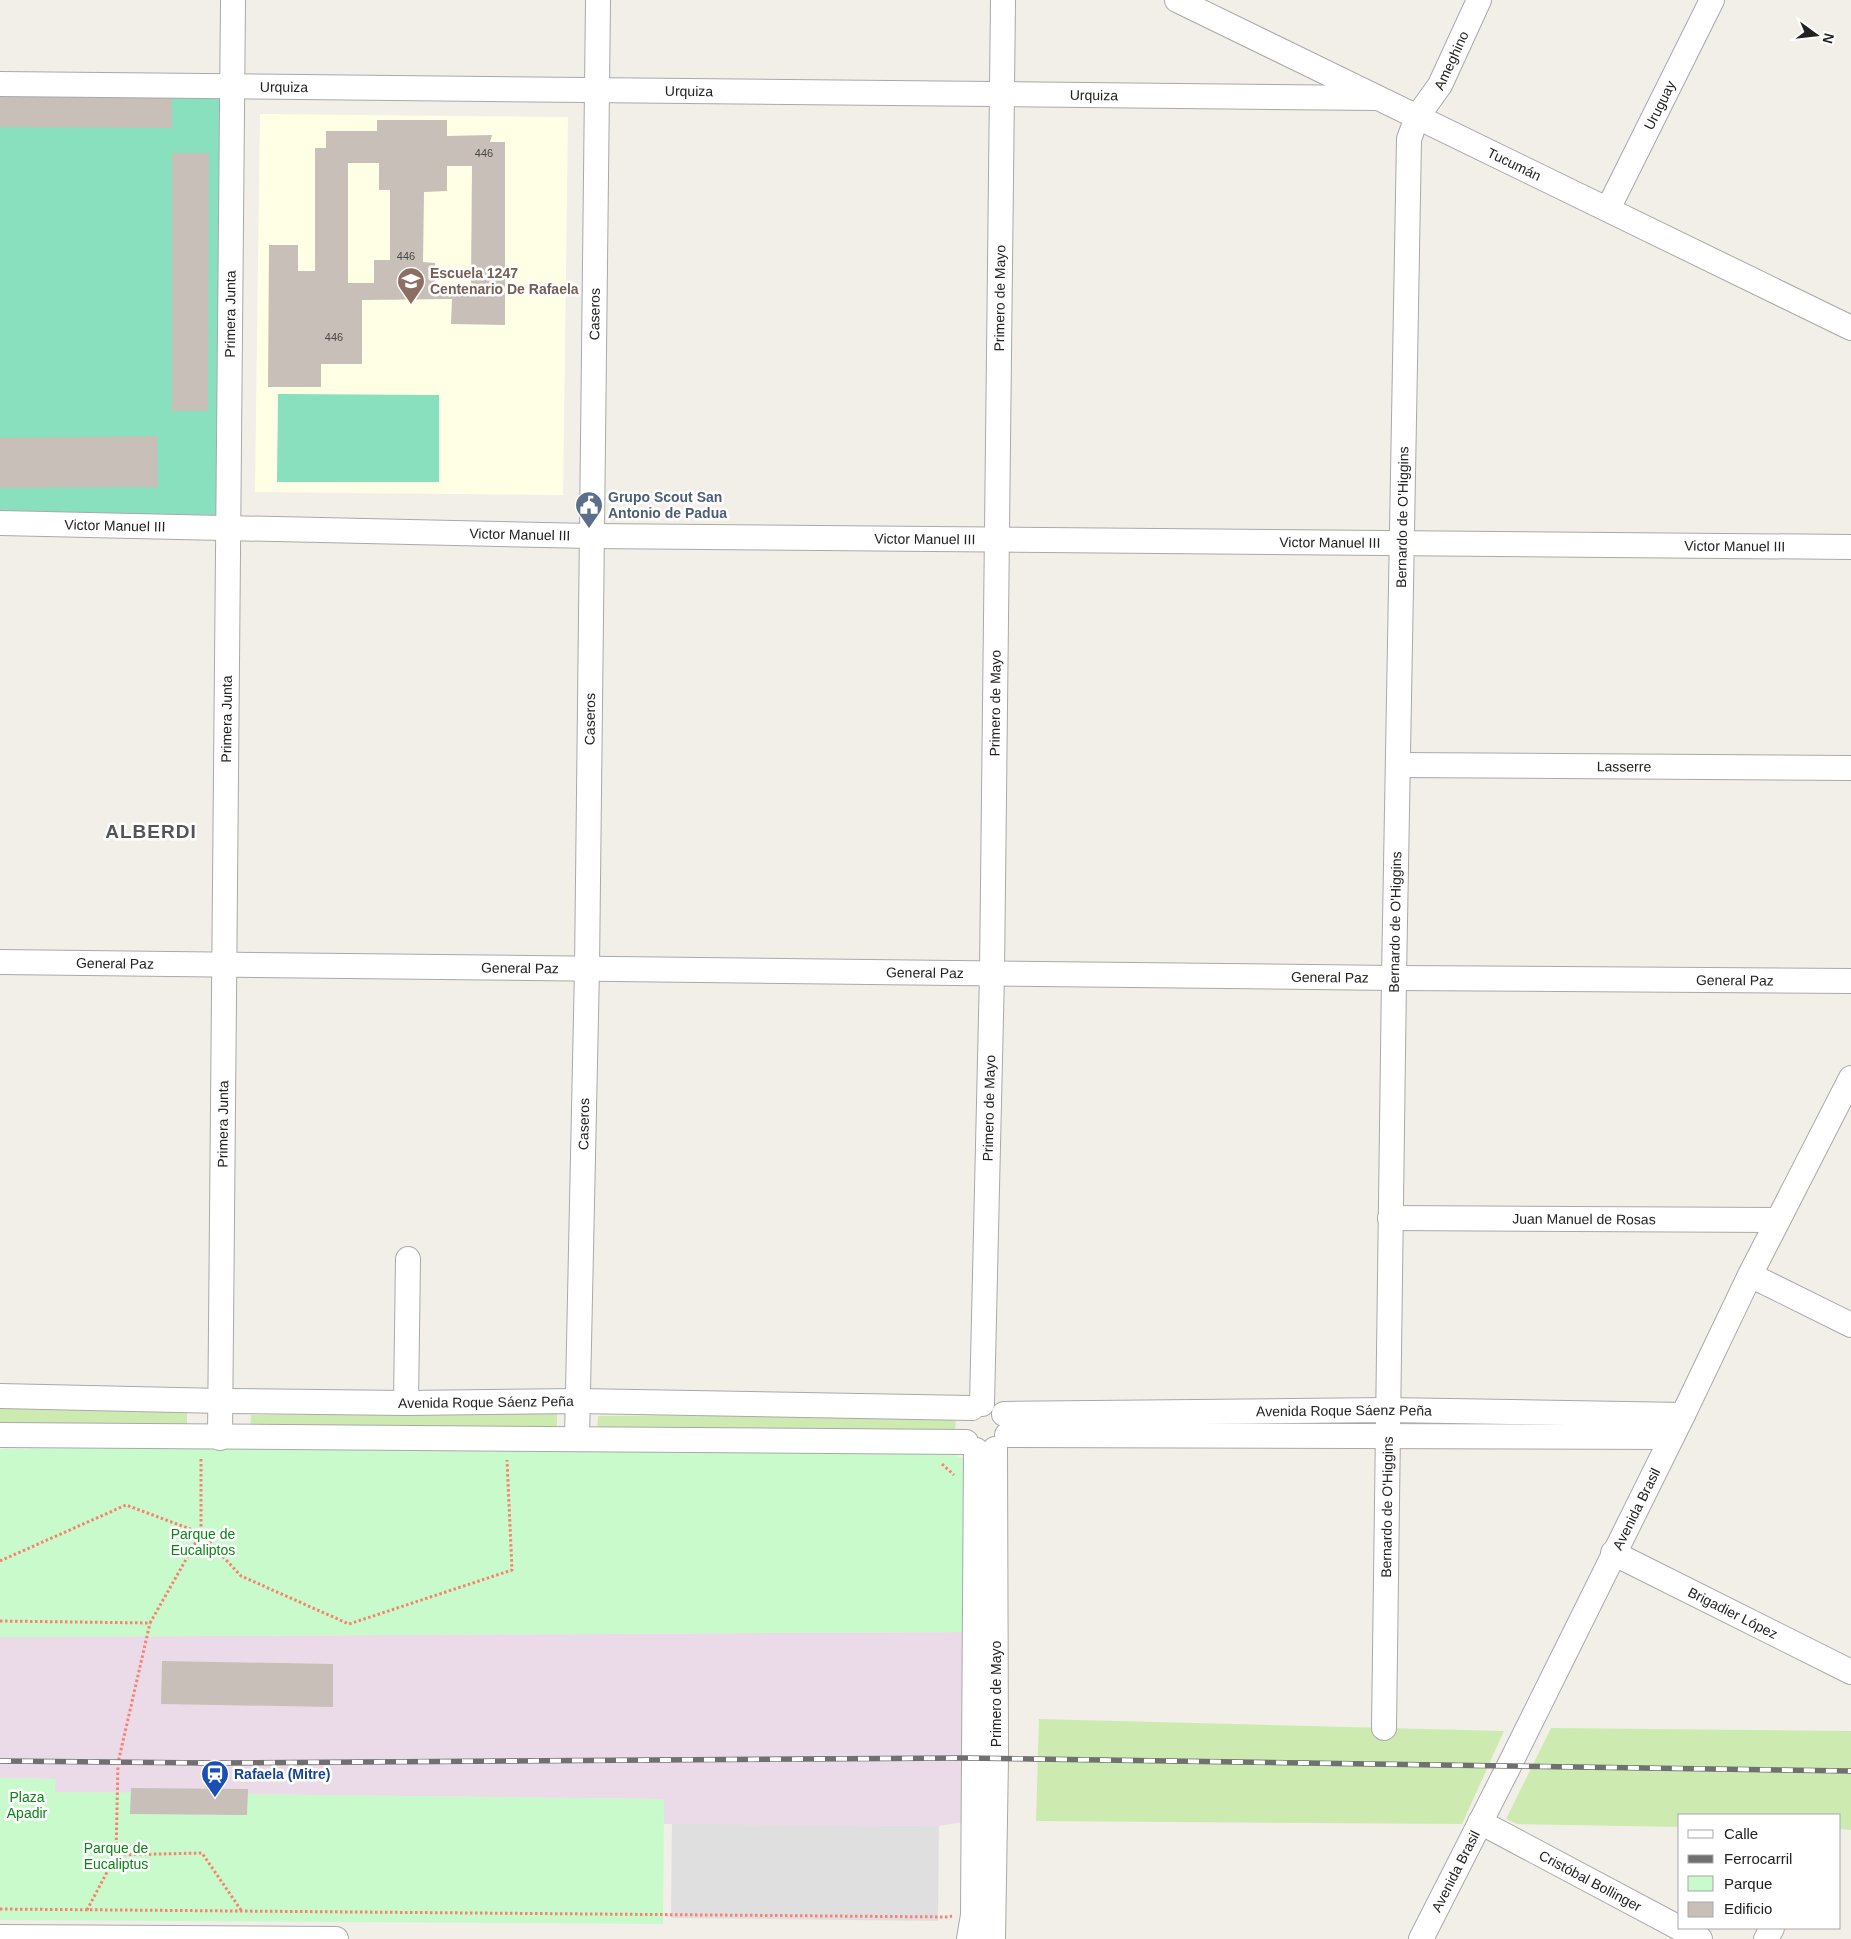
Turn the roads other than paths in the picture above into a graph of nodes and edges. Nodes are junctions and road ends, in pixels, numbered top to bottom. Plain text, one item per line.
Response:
1 (233, 0) edge
2 (598, 0) edge
3 (1003, 0) edge
4 (1177, 0) edge
5 (1479, 0) edge
6 (1712, 0) edge
7 (0, 84) edge
8 (232, 87) junction
9 (596, 90) junction
10 (1002, 95) junction
11 (1377, 98) junction
12 (1417, 118) junction
13 (1608, 209) junction
14 (1851, 328) edge
15 (0, 523) edge
16 (229, 528) junction
17 (591, 536) junction
18 (997, 539) junction
19 (1401, 544) junction
20 (1851, 547) edge
21 (1398, 765) junction
22 (1851, 768) edge
23 (0, 962) edge
24 (226, 963) junction
25 (587, 969) junction
26 (992, 972) junction
27 (1394, 978) junction
28 (1851, 981) edge
29 (1851, 1078) edge
30 (1390, 1218) junction
31 (1777, 1220) junction
32 (408, 1259) dead end
33 (1750, 1275) junction
34 (1851, 1325) edge
35 (0, 1396) edge
36 (578, 1401) junction
37 (222, 1402) junction
38 (406, 1403) junction
39 (977, 1406) junction
40 (1387, 1410) junction
41 (1264, 1411) junction
42 (1683, 1414) junction
43 (1184, 1424) junction
44 (0, 1435) edge
45 (1264, 1435) junction
46 (1388, 1435) junction
47 (1672, 1437) junction
48 (577, 1438) junction
49 (990, 1438) junction
50 (215, 1447) junction
51 (1613, 1553) junction
52 (985, 1639) junction
53 (1851, 1672) edge
54 (1384, 1728) dead end
55 (1480, 1822) junction
56 (1678, 1927) edge
57 (1681, 1929) edge
58 (0, 1937) edge
59 (42, 1938) edge
60 (336, 1939) edge
61 (969, 1939) edge
62 (993, 1939) edge
63 (1421, 1939) edge
64 (1700, 1939) edge

1 - 8 street, Primera Junta
2 - 9 street, Caseros
3 - 10 street, Primero de Mayo
4 - 11 street, Tucumán
5 - 12 street, Ameghino
6 - 13 street, Uruguay
7 - 8 street, Urquiza
8 - 9 street, Urquiza
8 - 16 street, Primera Junta
9 - 10 street, Urquiza
9 - 17 street, Caseros
10 - 11 street, Urquiza
10 - 18 street, Primero de Mayo
11 - 12 street, Tucumán
12 - 13 street, Tucumán
12 - 19 street, Bernardo de O'Higgins
13 - 14 street, Tucumán
15 - 16 street, Victor Manuel III
16 - 17 street, Victor Manuel III
16 - 24 street, Primera Junta
17 - 18 street, Victor Manuel III
17 - 25 street, Caseros
18 - 19 street, Victor Manuel III
18 - 26 street, Primero de Mayo
19 - 20 street, Victor Manuel III
19 - 21 street, Bernardo de O'Higgins
21 - 22 street, Lasserre
21 - 27 street, Bernardo de O'Higgins
23 - 24 street, General Paz
24 - 25 street, General Paz
24 - 37 street, Primera Junta
25 - 26 street, General Paz
25 - 36 street, Caseros
26 - 27 street, General Paz
26 - 39 street, Primero de Mayo
27 - 28 street, General Paz
27 - 30 street, Bernardo de O'Higgins
29 - 31 street, Avenida Brasil
30 - 31 street, Juan Manuel de Rosas
30 - 40 street, Bernardo de O'Higgins
31 - 33 street, Avenida Brasil
32 - 38 street
33 - 34 street
33 - 42 street, Avenida Brasil
35 - 37 street, Avenida Roque Sáenz Peña
36 - 38 street, Avenida Roque Sáenz Peña
36 - 39 street, Avenida Roque Sáenz Peña
36 - 48 street, Caseros
37 - 38 street, Avenida Roque Sáenz Peña
37 - 50 street, Primera Junta
39 - 49 street
39 - 49 street, Primero de Mayo
40 - 41 street, Avenida Roque Sáenz Peña
40 - 42 street, Avenida Roque Sáenz Peña
40 - 46 street, Bernardo de O'Higgins
41 - 43 street, Avenida Roque Sáenz Peña
41 - 45 street
42 - 47 street, Avenida Brasil
43 - 45 street, Avenida Roque Sáenz Peña
43 - 49 street, Avenida Roque Sáenz Peña
44 - 50 street, Avenida Roque Sáenz Peña
45 - 46 street, Avenida Roque Sáenz Peña
46 - 47 street, Avenida Roque Sáenz Peña
46 - 54 street, Bernardo de O'Higgins
47 - 51 street, Avenida Brasil
48 - 49 street, Avenida Roque Sáenz Peña
48 - 50 street, Avenida Roque Sáenz Peña
49 - 52 street, Primero de Mayo
51 - 53 street, Brigadier López
51 - 55 street, Avenida Brasil
52 - 61 street, Primero de Mayo
52 - 62 street, Primero de Mayo
55 - 56 street, Cristóbal Bollinger
55 - 63 street, Avenida Brasil
57 - 64 street, Cristóbal Bollinger
58 - 59 street
59 - 60 street

